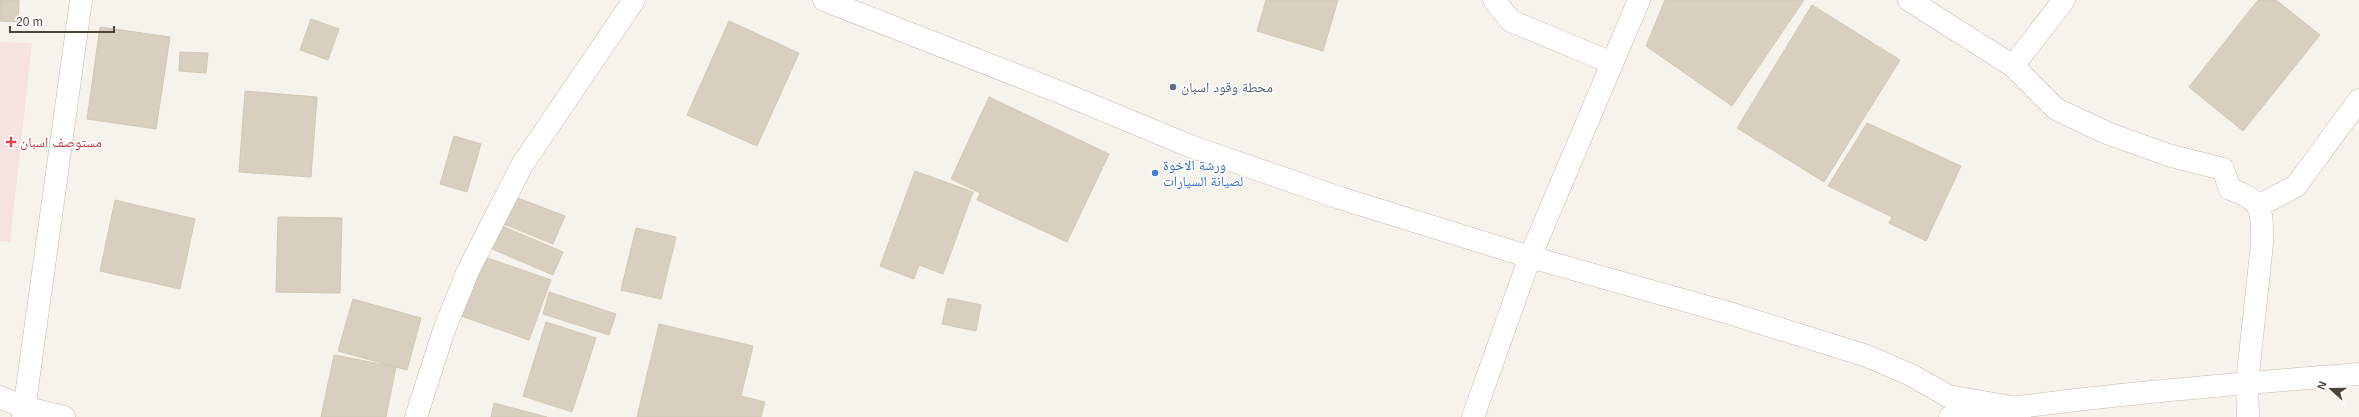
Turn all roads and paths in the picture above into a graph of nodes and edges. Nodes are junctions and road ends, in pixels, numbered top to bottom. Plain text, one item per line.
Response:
1 (82, 0) edge
2 (634, 0) edge
3 (824, 0) edge
4 (1494, 0) edge
5 (1639, 0) edge
6 (1909, 0) edge
7 (2064, 0) edge
8 (1612, 63) junction
9 (2013, 66) junction
10 (2359, 100) edge
11 (2258, 206) junction
12 (1530, 257) junction
13 (2359, 374) edge
14 (2247, 383) junction
15 (0, 397) edge
16 (23, 412) edge
17 (2016, 412) edge
18 (64, 417) edge
19 (416, 417) edge
20 (1473, 417) edge
21 (1950, 417) edge
22 (2248, 417) edge

1 - 16 street
2 - 19 street
3 - 12 street
4 - 8 street
5 - 8 street
6 - 9 street
7 - 9 street
8 - 12 street
9 - 11 street
10 - 11 street
11 - 14 street
12 - 17 street
12 - 20 street
13 - 14 street
14 - 17 street
14 - 22 street
15 - 16 street
16 - 18 street
17 - 21 street

